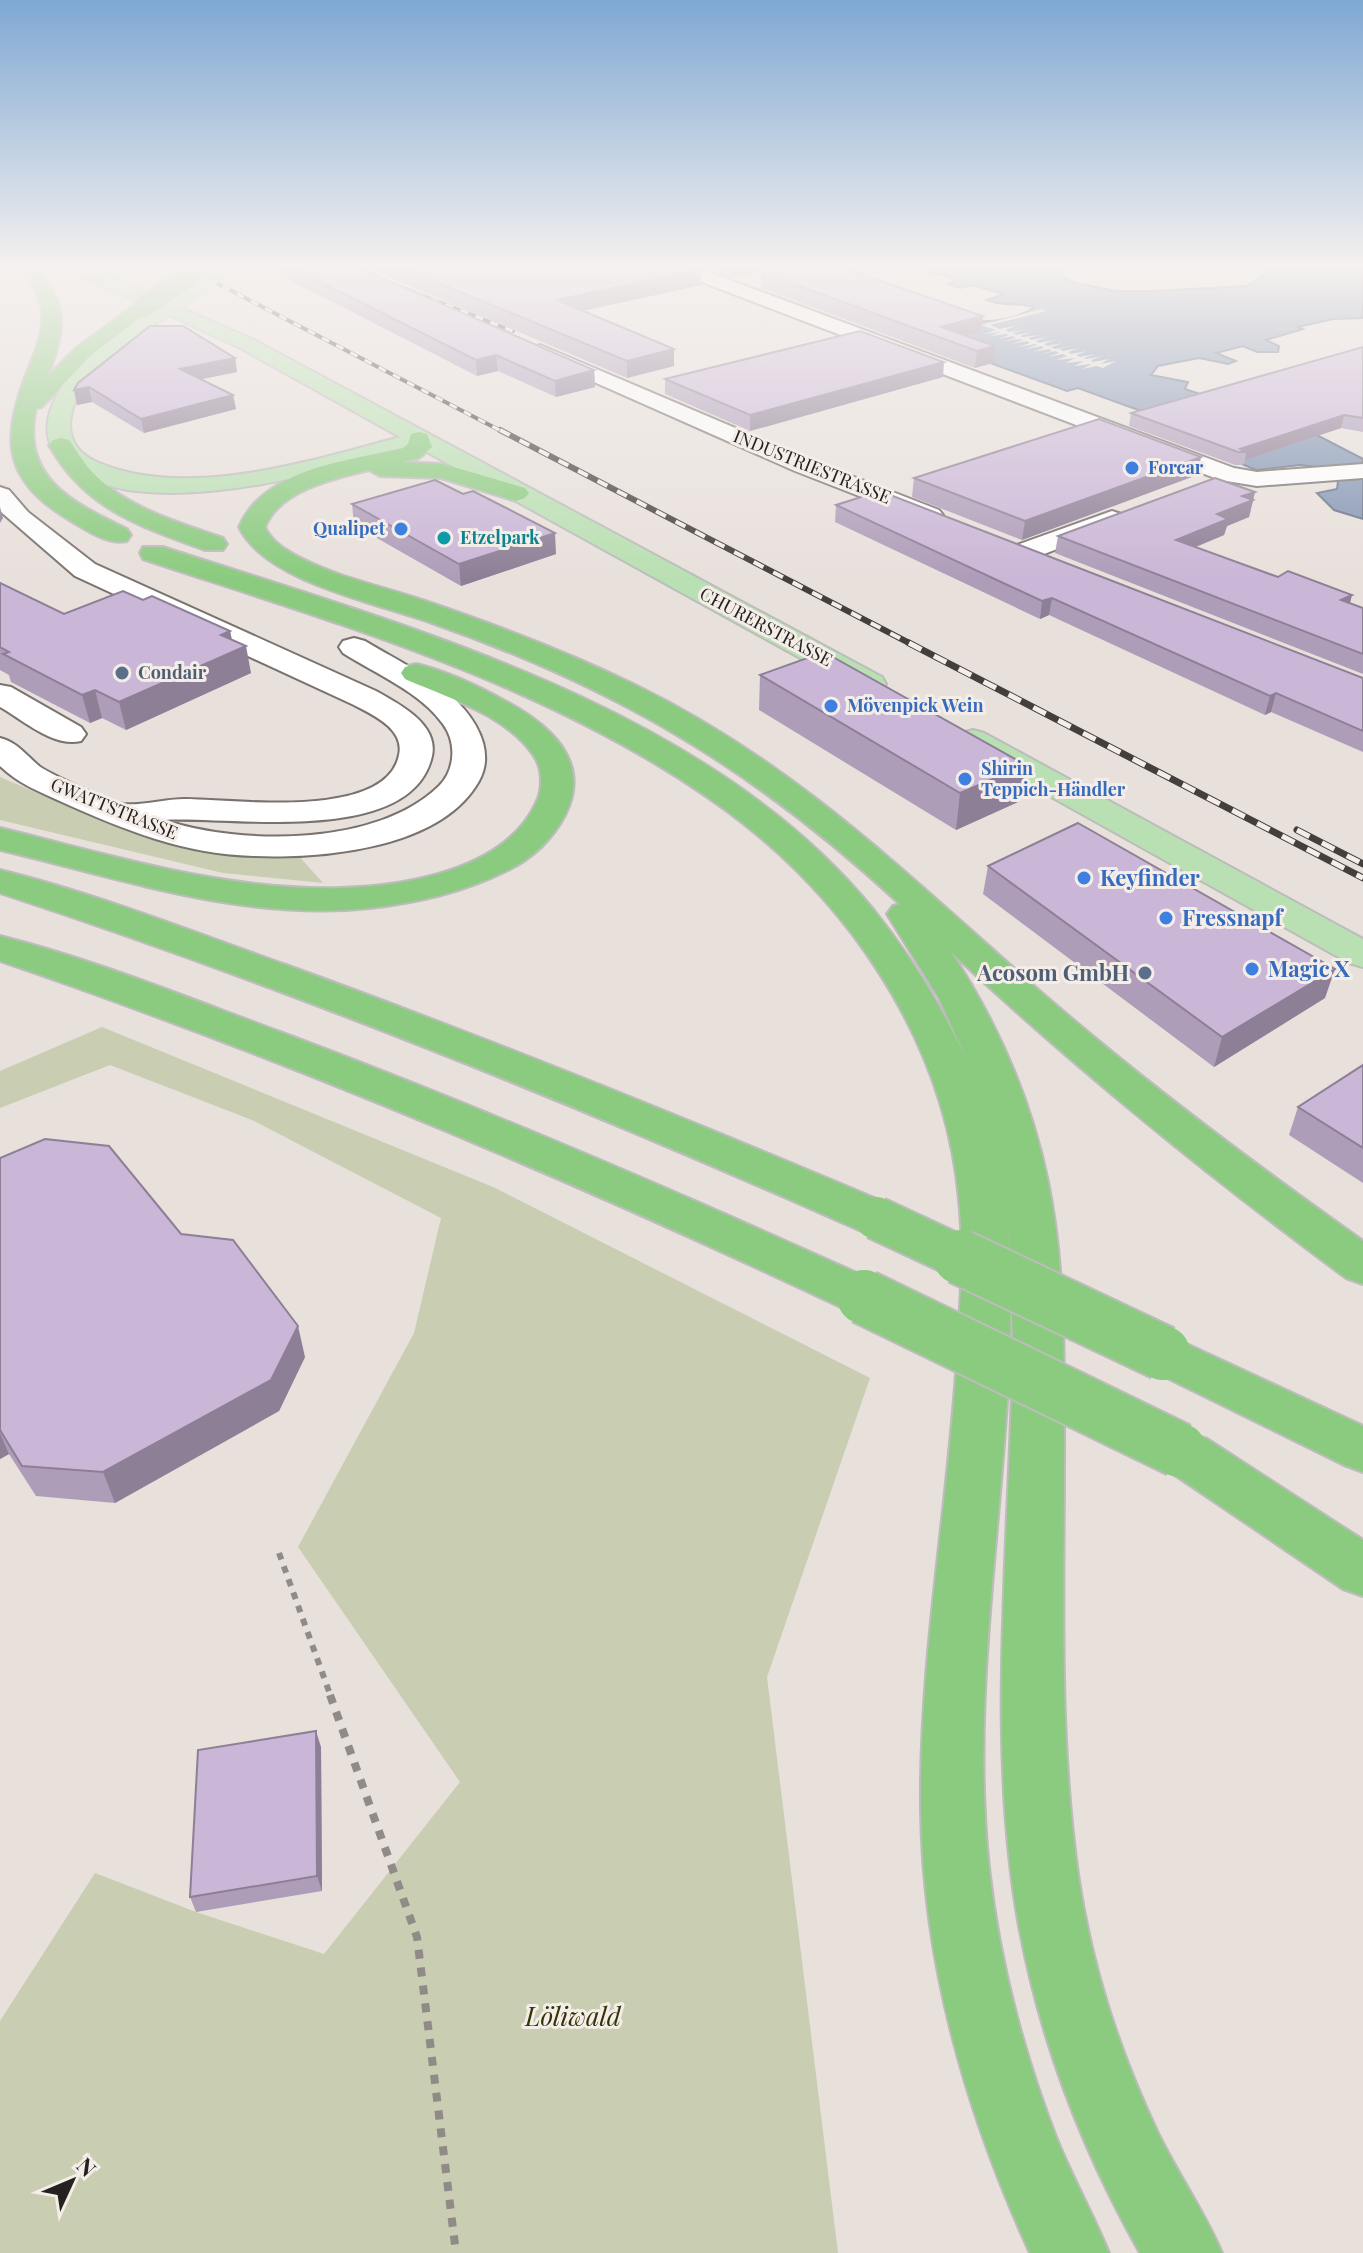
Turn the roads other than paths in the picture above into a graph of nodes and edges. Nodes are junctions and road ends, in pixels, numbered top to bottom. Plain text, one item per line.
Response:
1 (38, 369) edge
2 (64, 369) edge
3 (87, 369) edge
4 (290, 369) edge
5 (582, 369) edge
6 (949, 369) edge
7 (24, 415) junction
8 (419, 439) junction
9 (61, 445) junction
10 (1363, 471) edge
11 (1229, 475) junction
12 (307, 482) junction
13 (1200, 486) edge
14 (516, 493) junction
15 (0, 495) edge
16 (1142, 508) edge
17 (951, 523) edge
18 (153, 553) junction
19 (1068, 570) edge
20 (324, 578) junction
21 (354, 647) junction
22 (0, 694) edge
23 (895, 697) edge
24 (950, 727) edge
25 (70, 734) dead end
26 (0, 748) edge
27 (15, 772) edge
28 (119, 815) junction
29 (844, 838) junction
30 (0, 839) edge
31 (0, 881) edge
32 (0, 948) edge
33 (1363, 955) edge
34 (1363, 1266) edge
35 (1363, 1450) edge
36 (1183, 1452) junction
37 (1363, 1547) edge
38 (1363, 1571) edge
39 (1070, 2253) edge
40 (1183, 2253) edge

1 - 7 highway
2 - 7 highway
3 - 9 main road
4 - 8 main road, CHURERSTRASSE
5 - 17 street, INDUSTRIESTRASSE
6 - 11 street
7 - 18 highway
8 - 9 main road
8 - 12 highway
8 - 14 main road, CHURERSTRASSE
9 - 20 highway
10 - 11 street
11 - 13 street
12 - 14 highway
12 - 20 highway
14 - 23 main road, CHURERSTRASSE
15 - 28 street
16 - 19 street
18 - 21 highway
18 - 39 highway
20 - 29 highway
21 - 28 street, GWATTSTRASSE
21 - 30 highway
22 - 25 street
24 - 33 main road
26 - 27 street, GWATTSTRASSE
27 - 28 street, GWATTSTRASSE
29 - 34 highway
29 - 40 highway
31 - 35 highway, bridge
32 - 36 highway, bridge
36 - 37 highway
36 - 38 highway

